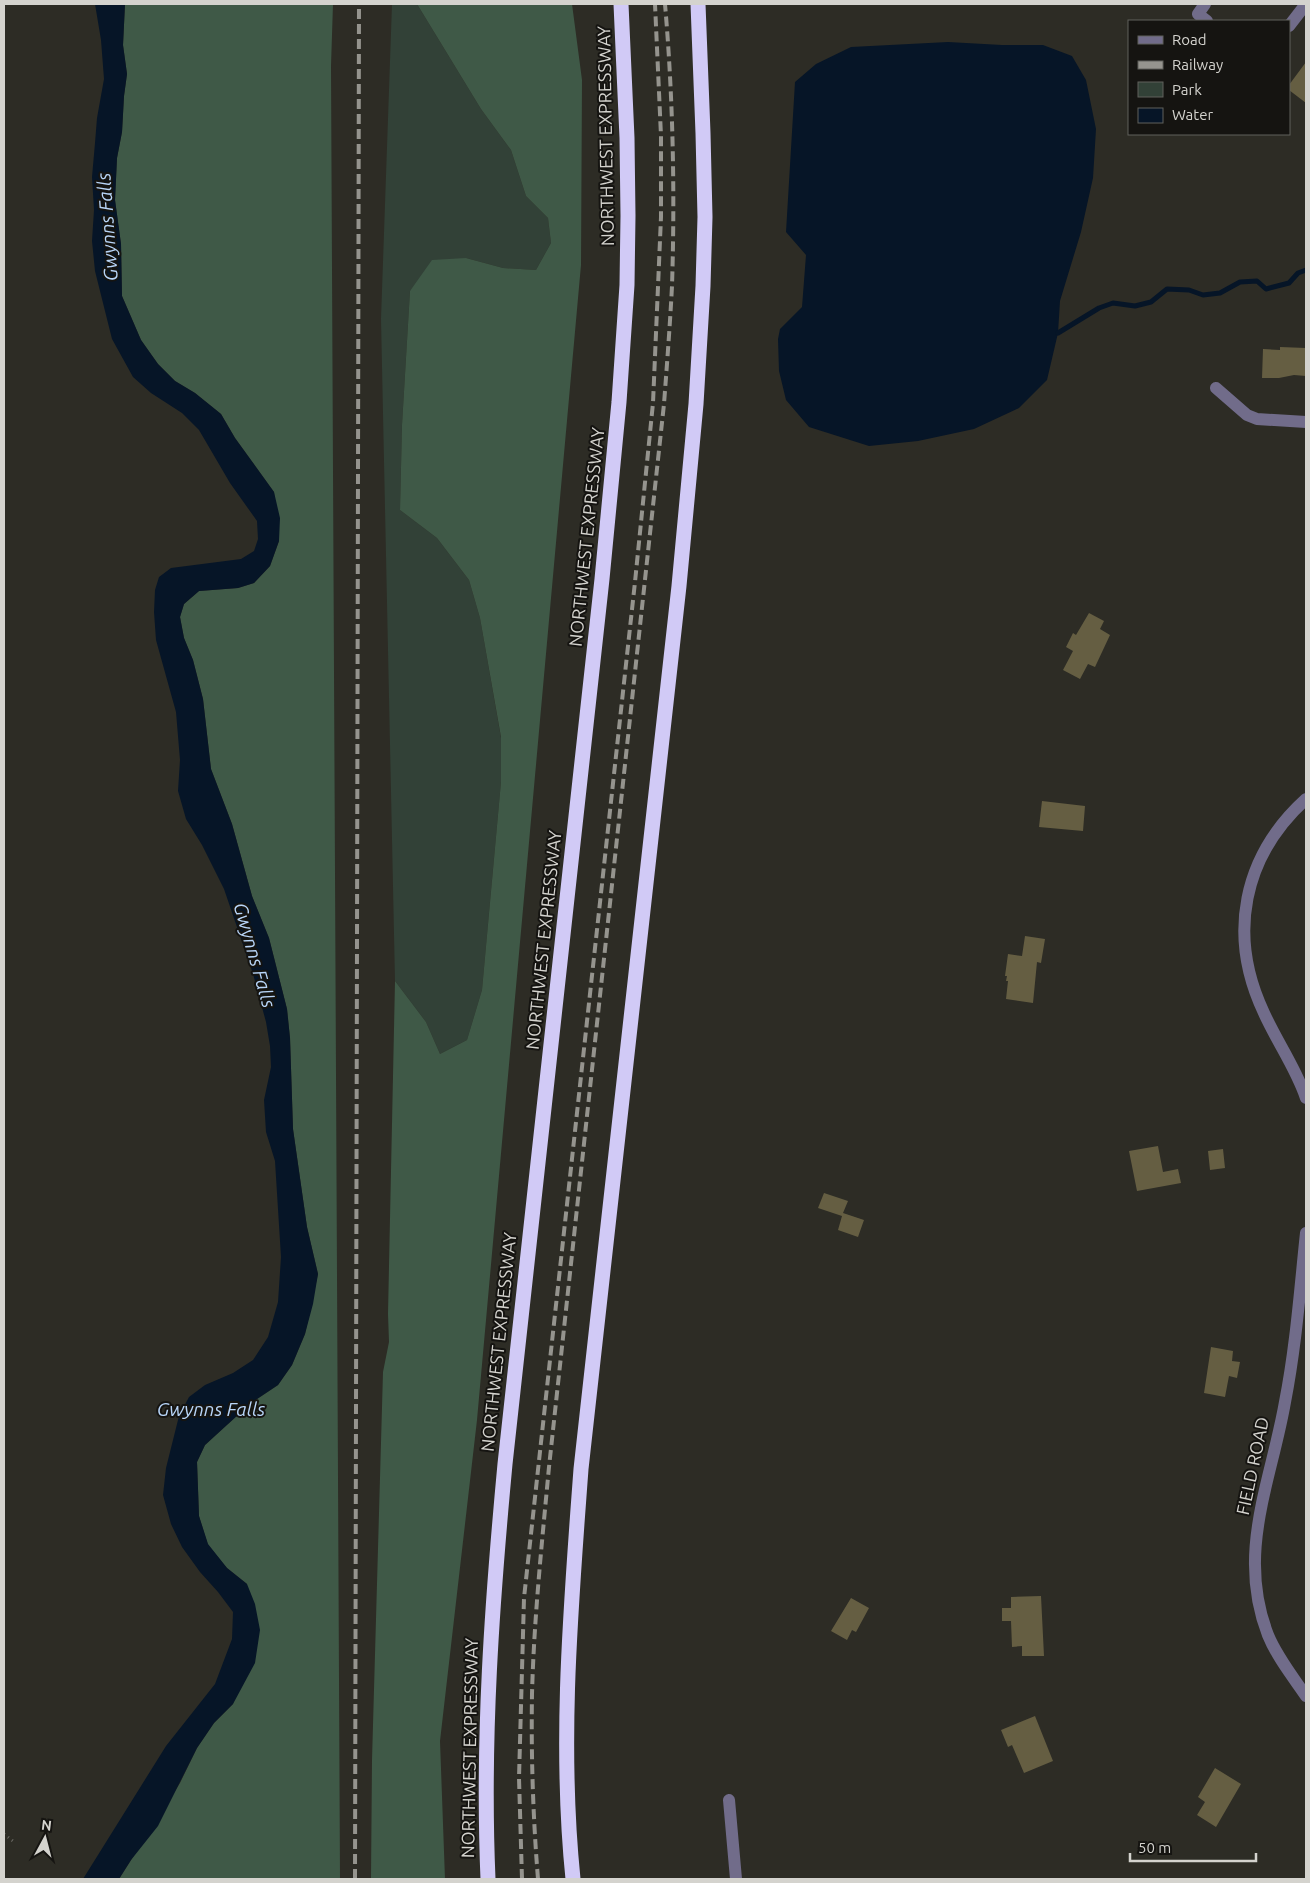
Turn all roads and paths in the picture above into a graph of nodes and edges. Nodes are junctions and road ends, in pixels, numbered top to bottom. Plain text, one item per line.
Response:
1 (621, 4) edge
2 (698, 4) edge
3 (1205, 4) edge
4 (1306, 4) edge
5 (1206, 20) edge
6 (1290, 25) edge
7 (1216, 388) dead end
8 (1306, 422) edge
9 (1306, 798) edge
10 (1306, 1098) edge
11 (1306, 1233) edge
12 (1306, 1696) edge
13 (729, 1800) dead end
14 (4, 1834) edge
15 (13, 1841) dead end
16 (488, 1879) edge
17 (573, 1879) edge
18 (736, 1879) edge

1 - 16 highway, NORTHWEST EXPRESSWAY
2 - 17 highway
3 - 5 street
4 - 6 street
7 - 8 street
9 - 10 street
11 - 12 street, FIELD ROAD
13 - 18 street
14 - 15 path

